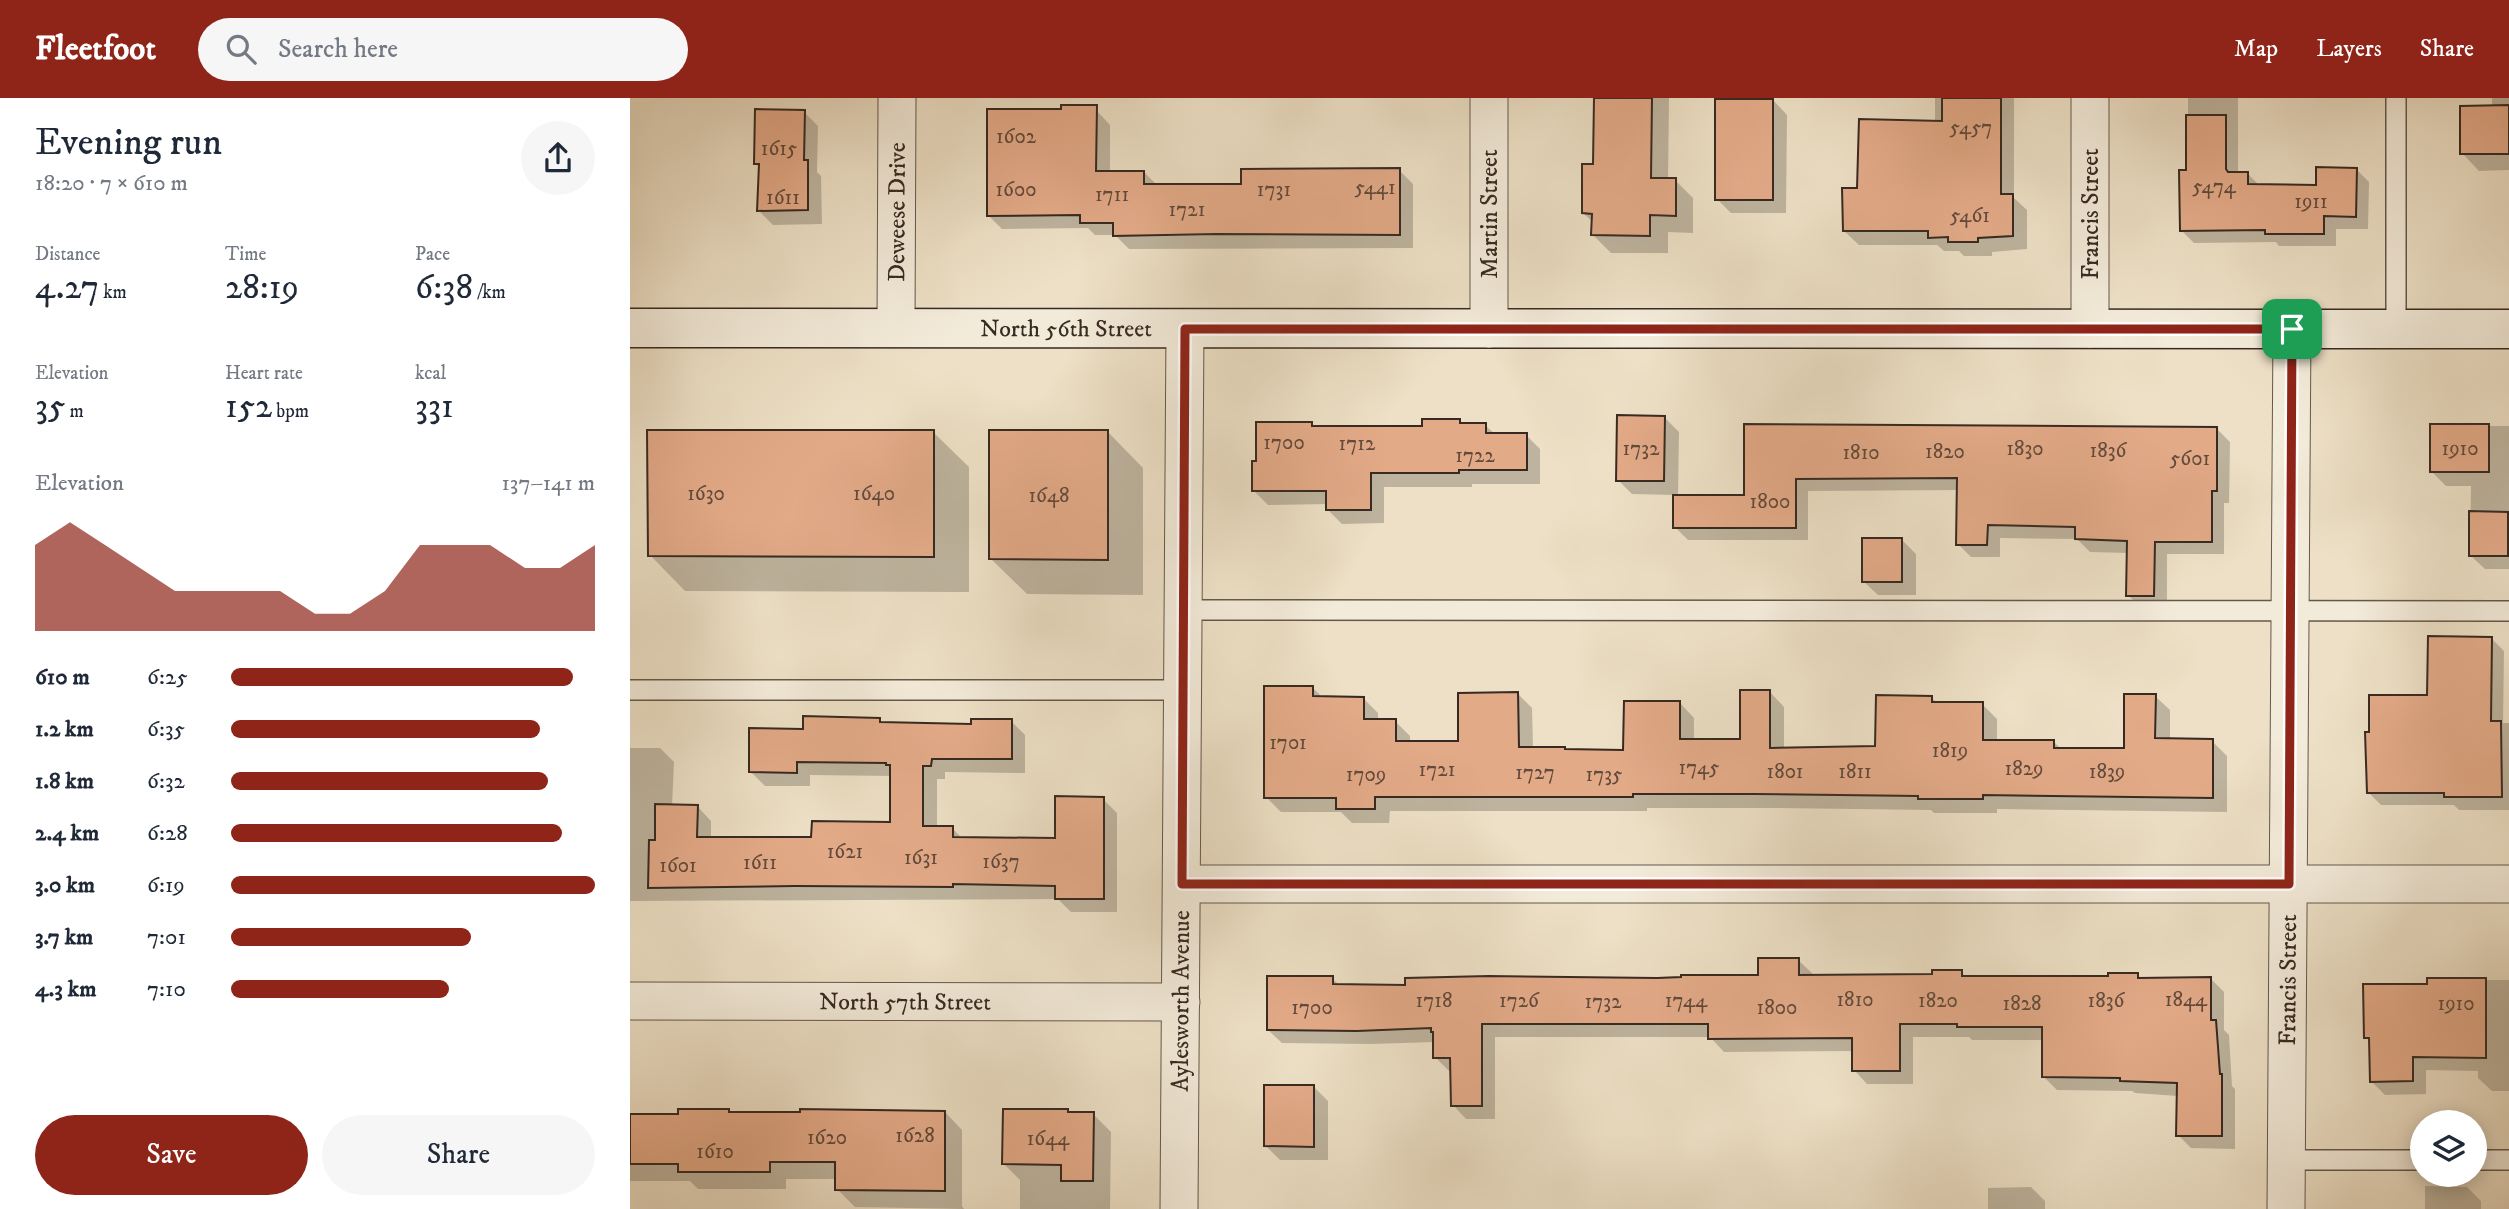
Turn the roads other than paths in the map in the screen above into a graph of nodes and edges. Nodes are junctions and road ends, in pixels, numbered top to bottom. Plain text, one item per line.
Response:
1 (897, 98) edge
2 (1489, 98) edge
3 (2090, 98) edge
4 (2396, 98) edge
5 (630, 328) edge
6 (896, 328) junction
7 (1185, 329) junction
8 (1489, 329) junction
9 (2090, 329) junction
10 (2292, 329) junction
11 (2396, 329) junction
12 (2509, 329) edge
13 (2290, 609) junction
14 (1183, 610) junction
15 (2509, 611) edge
16 (630, 690) edge
17 (1183, 690) junction
18 (1182, 884) junction
19 (2289, 884) junction
20 (2509, 884) edge
21 (630, 1001) edge
22 (1181, 1002) junction
23 (2286, 1160) junction
24 (2410, 1160) edge
25 (2487, 1160) edge
26 (2509, 1160) edge
27 (1179, 1209) edge
28 (2286, 1209) edge

1 - 6 street, Deweese Drive
2 - 8 street, Martin Street
3 - 9 street, Francis Street
4 - 11 lane
5 - 6 main road, North 56th Street
6 - 7 main road, North 56th Street
7 - 8 main road, North 56th Street
7 - 14 street, Aylesworth Avenue
8 - 9 main road, North 56th Street
9 - 10 main road, North 56th Street
10 - 11 main road, North 56th Street
10 - 13 street, Francis Street
11 - 12 main road, North 56th Street
13 - 14 lane
13 - 15 lane
13 - 19 street, Francis Street
14 - 17 street, Aylesworth Avenue
16 - 17 lane
17 - 18 street, Aylesworth Avenue
18 - 19 street
18 - 22 street, Aylesworth Avenue
19 - 20 street
19 - 23 street, Francis Street
21 - 22 street, North 57th Street
22 - 27 street, Aylesworth Avenue
23 - 24 lane
23 - 28 street, Francis Street
25 - 26 lane

